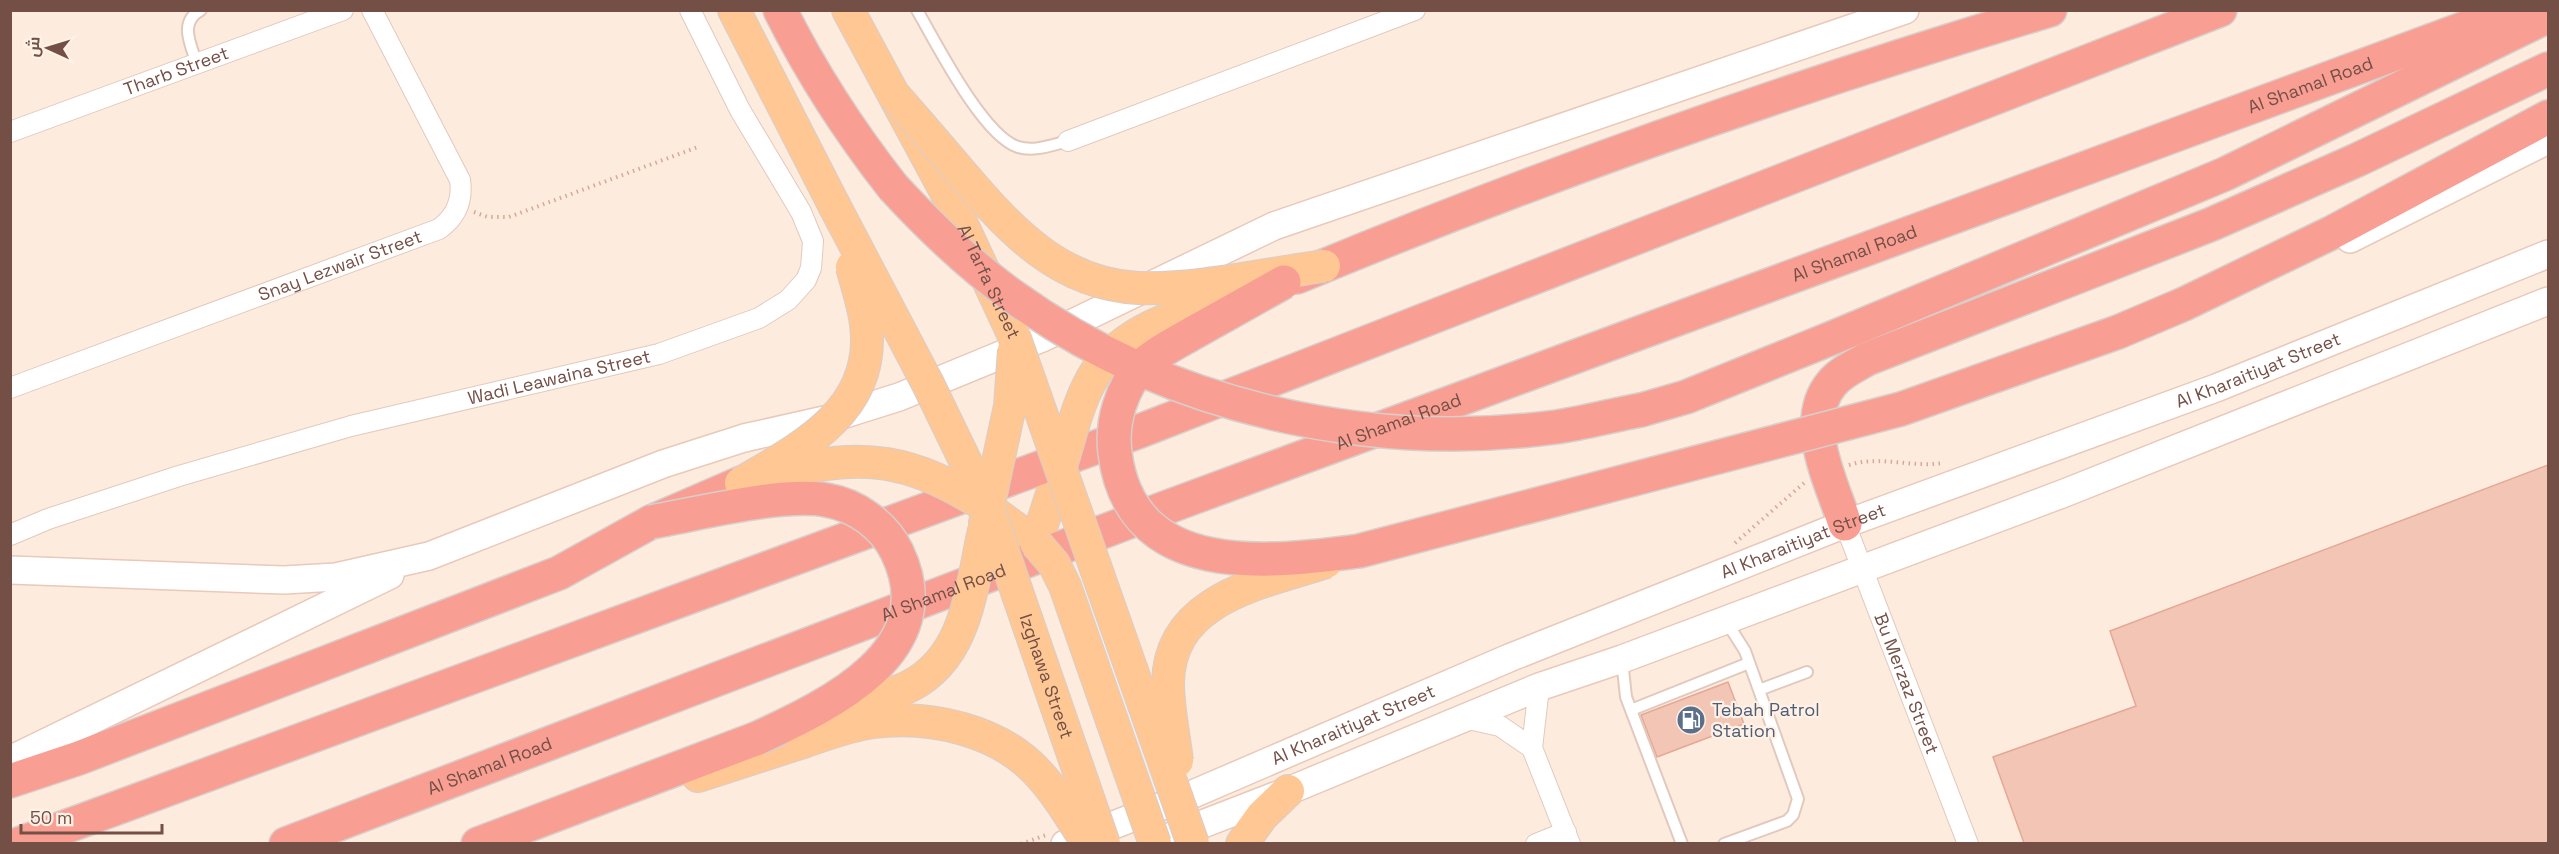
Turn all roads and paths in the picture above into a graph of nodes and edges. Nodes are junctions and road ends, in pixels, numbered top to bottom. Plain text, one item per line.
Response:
1 (201, 10) edge
2 (343, 10) edge
3 (372, 10) edge
4 (690, 10) edge
5 (734, 10) edge
6 (780, 10) edge
7 (848, 10) edge
8 (917, 10) edge
9 (1414, 10) edge
10 (1905, 10) edge
11 (2007, 10) edge
12 (2050, 10) edge
13 (2220, 10) edge
14 (2514, 10) edge
15 (2548, 16) edge
16 (1911, 52) junction
17 (197, 64) junction
18 (2548, 69) edge
19 (895, 96) junction
20 (2548, 117) edge
21 (10, 132) edge
22 (2548, 140) edge
23 (1068, 141) joint
24 (698, 147) dead end
25 (461, 199) junction
26 (834, 206) junction
27 (2548, 254) edge
28 (1324, 266) junction
29 (1284, 282) junction
30 (2548, 301) edge
31 (2184, 304) junction
32 (1014, 336) junction
33 (10, 388) edge
34 (1061, 466) junction
35 (741, 483) junction
36 (988, 508) junction
37 (651, 522) junction
38 (1845, 524) junction
39 (10, 535) edge
40 (1036, 543) junction
41 (1359, 550) junction
42 (429, 556) junction
43 (1862, 569) junction
44 (10, 570) edge
45 (1724, 619) junction
46 (1622, 659) junction
47 (1040, 661) junction
48 (1749, 663) junction
49 (1807, 672) dead end
50 (1539, 687) junction
51 (1759, 690) junction
52 (1631, 710) junction
53 (1462, 718) junction
54 (758, 738) junction
55 (1532, 748) junction
56 (10, 760) edge
57 (664, 779) junction
58 (10, 781) edge
59 (1288, 790) junction
60 (1189, 832) edge
61 (1568, 838) edge
62 (19, 843) edge
63 (286, 843) edge
64 (478, 843) edge
65 (1065, 843) edge
66 (1088, 843) edge
67 (1104, 843) edge
68 (1153, 843) edge
69 (1242, 843) edge
70 (1536, 843) edge
71 (1682, 843) edge
72 (1724, 843) edge
73 (1968, 843) edge

1 - 17 lane
2 - 17 street, Tharb Street
3 - 25 street
4 - 39 street, Wadi Leawaina Street
5 - 26 main road
6 - 15 highway, bridge
7 - 19 main road, Al Tarfa Street
8 - 23 lane
9 - 23 street
10 - 42 main road
11 - 16 main road
12 - 16 highway
13 - 62 highway
14 - 63 highway, Al Shamal Road
16 - 28 highway
17 - 21 street, Tharb Street
18 - 38 highway
19 - 28 main road, bridge
19 - 32 main road, Al Tarfa Street, bridge
20 - 31 highway
22 - 31 main road
24 - 25 path
25 - 33 street, Snay Lezwair Street
26 - 35 main road, bridge
26 - 36 main road, bridge
27 - 38 main road, Al Kharaitiyat Street
28 - 29 highway, bridge
29 - 34 main road, bridge
29 - 41 highway, bridge
30 - 43 main road, Al Kharaitiyat Street
31 - 41 highway, bridge
32 - 34 main road, Al Tarfa Street, bridge
32 - 36 main road, bridge
34 - 40 main road
34 - 60 main road, Al Tarfa Street, bridge
35 - 36 main road, bridge
35 - 37 highway, bridge
36 - 40 main road
36 - 47 main road, Izghawa Street, bridge
36 - 54 main road, bridge
37 - 54 highway, bridge
37 - 58 highway
38 - 43 street, Bu Merzaz Street
38 - 65 main road, Al Kharaitiyat Street
40 - 47 main road, bridge
40 - 68 main road, bridge
41 - 60 main road, bridge
42 - 44 main road
42 - 56 main road
43 - 45 main road, Al Kharaitiyat Street
43 - 73 street, Bu Merzaz Street
45 - 46 main road, Al Kharaitiyat Street
45 - 48 lane
46 - 50 main road, Al Kharaitiyat Street
46 - 52 lane
47 - 67 main road, Izghawa Street, bridge
48 - 51 lane
48 - 52 lane
49 - 51 lane
50 - 53 main road, Al Kharaitiyat Street
50 - 55 street
51 - 72 lane
52 - 71 lane
53 - 55 street
53 - 59 main road, Al Kharaitiyat Street
54 - 57 highway
55 - 61 street
57 - 64 highway
57 - 66 main road, bridge
59 - 68 main road, Al Kharaitiyat Street
59 - 69 main road
61 - 70 street

